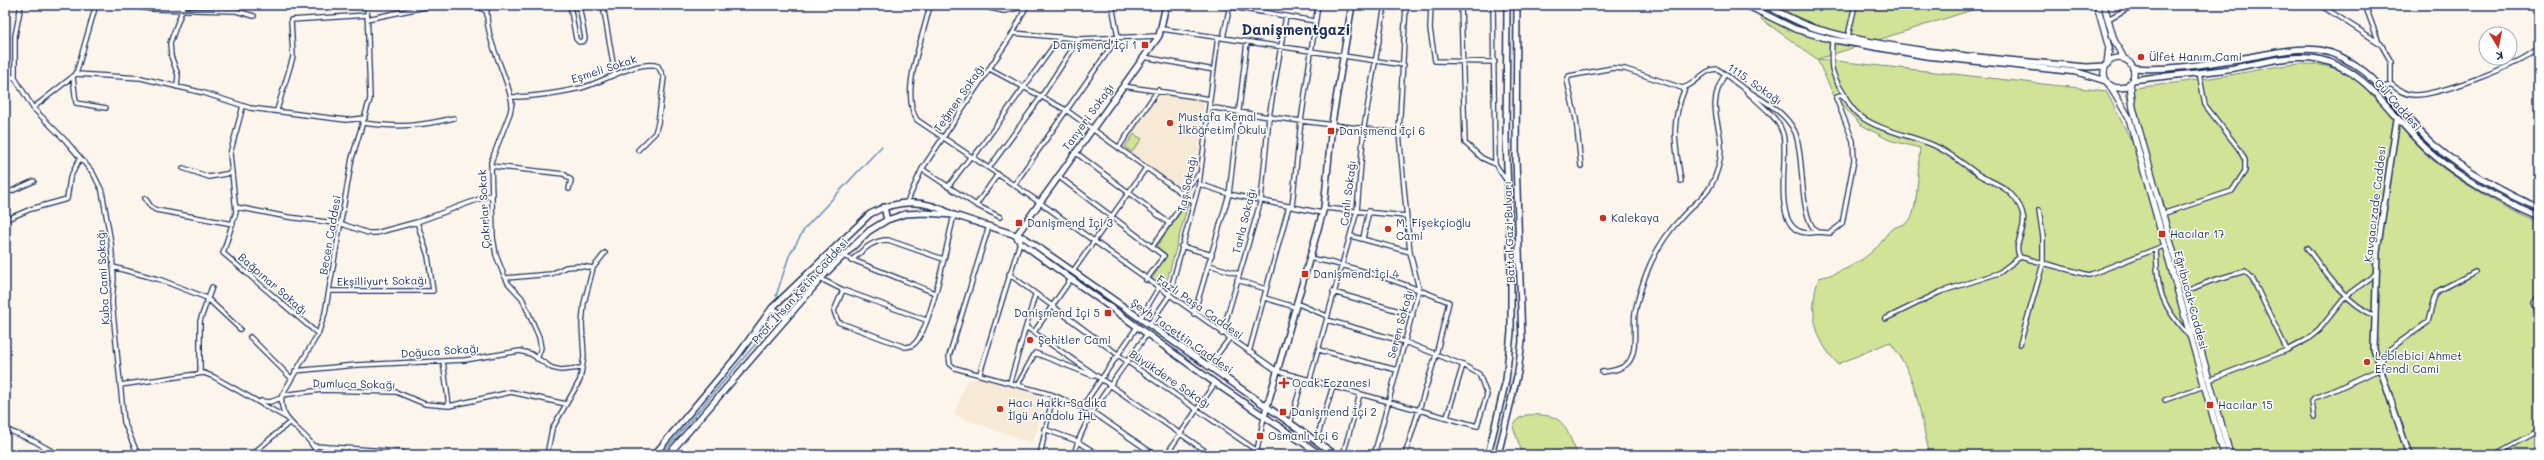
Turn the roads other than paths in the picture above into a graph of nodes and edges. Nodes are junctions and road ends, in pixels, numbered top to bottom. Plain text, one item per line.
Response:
1 (21, 5) edge
2 (96, 5) edge
3 (126, 5) edge
4 (367, 5) edge
5 (435, 5) edge
6 (476, 5) edge
7 (487, 5) edge
8 (570, 5) edge
9 (579, 5) edge
10 (603, 5) edge
11 (930, 5) edge
12 (976, 5) edge
13 (1112, 5) edge
14 (1166, 5) edge
15 (1220, 5) edge
16 (1318, 5) edge
17 (1352, 5) edge
18 (1385, 5) edge
19 (1406, 5) edge
20 (1431, 5) edge
21 (1461, 5) edge
22 (1493, 5) edge
23 (1507, 5) edge
24 (1516, 5) edge
25 (1746, 5) edge
26 (1765, 5) edge
27 (1855, 5) edge
28 (2097, 5) edge
29 (2104, 5) edge
30 (2134, 5) edge
31 (2320, 5) edge
32 (2366, 5) edge
33 (1025, 6) edge
34 (1230, 6) edge
35 (184, 7) edge
36 (1016, 7) edge
37 (487, 12) junction
38 (254, 16) dead end
39 (1286, 16) junction
40 (367, 17) junction
41 (2108, 19) junction
42 (1316, 21) junction
43 (1162, 29) junction
44 (1013, 33) junction
45 (1158, 36) junction
46 (1848, 36) junction
47 (1060, 37) junction
48 (1118, 37) junction
49 (1218, 37) junction
50 (1222, 38) junction
51 (1079, 39) junction
52 (1832, 40) junction
53 (1247, 42) junction
54 (2378, 42) junction
55 (1280, 46) junction
56 (2539, 47) edge
57 (1311, 51) junction
58 (1342, 55) junction
59 (1144, 57) junction
60 (2124, 59) junction
61 (1374, 60) junction
62 (1462, 61) junction
63 (1495, 62) junction
64 (1404, 65) junction
65 (2106, 65) junction
66 (2132, 68) junction
67 (990, 69) junction
68 (1214, 70) junction
69 (2199, 72) junction
70 (1725, 74) junction
71 (5, 75) edge
72 (75, 75) junction
73 (615, 75) junction
74 (14, 78) junction
75 (2131, 81) junction
76 (2108, 84) junction
77 (2391, 84) junction
78 (177, 86) junction
79 (1123, 86) junction
80 (1740, 86) junction
81 (1024, 88) junction
82 (1685, 88) junction
83 (2383, 88) junction
84 (1158, 90) junction
85 (511, 97) junction
86 (1041, 97) junction
87 (1210, 99) junction
88 (1847, 100) junction
89 (243, 106) junction
90 (1209, 107) junction
91 (32, 108) junction
92 (106, 108) dead end
93 (277, 110) junction
94 (1066, 110) junction
95 (1238, 112) junction
96 (454, 118) dead end
97 (1269, 118) junction
98 (2397, 119) junction
99 (1301, 120) junction
100 (364, 121) junction
101 (1332, 123) junction
102 (1364, 127) junction
103 (1092, 128) junction
104 (1399, 133) junction
105 (943, 136) junction
106 (1119, 147) junction
107 (638, 150) dead end
108 (1075, 152) junction
109 (972, 157) junction
110 (80, 158) junction
111 (1496, 164) junction
112 (491, 166) junction
113 (1580, 166) dead end
114 (183, 168) dead end
115 (989, 168) junction
116 (1146, 168) junction
117 (922, 169) junction
118 (231, 173) junction
119 (998, 174) junction
120 (1200, 174) junction
121 (1058, 176) junction
122 (34, 181) dead end
123 (1681, 181) dead end
124 (1508, 182) junction
125 (1199, 184) junction
126 (1014, 185) junction
127 (948, 187) junction
128 (569, 189) dead end
129 (1129, 193) junction
130 (5, 194) edge
131 (493, 194) junction
132 (1181, 194) junction
133 (1229, 194) junction
134 (145, 198) dead end
135 (1187, 198) junction
136 (1261, 200) junction
137 (907, 202) junction
138 (1039, 202) junction
139 (1194, 202) junction
140 (976, 205) junction
141 (1291, 206) junction
142 (236, 207) junction
143 (884, 207) junction
144 (2539, 208) edge
145 (2039, 210) dead end
146 (1323, 211) junction
147 (1357, 211) junction
148 (1369, 211) junction
149 (2162, 214) junction
150 (954, 216) junction
151 (1112, 216) junction
152 (1406, 216) junction
153 (1000, 217) dead end
154 (2539, 217) edge
155 (5, 220) edge
156 (887, 220) junction
157 (417, 222) junction
158 (233, 224) junction
159 (342, 224) junction
160 (1170, 224) junction
161 (989, 226) junction
162 (1817, 232) junction
163 (1016, 236) junction
164 (1351, 236) junction
165 (1362, 238) junction
166 (1020, 242) junction
167 (1094, 242) junction
168 (2166, 245) junction
169 (1181, 246) junction
170 (1152, 247) junction
171 (2308, 248) dead end
172 (2156, 249) junction
173 (1410, 252) junction
174 (605, 253) dead end
175 (1212, 255) junction
176 (843, 256) junction
177 (2020, 257) junction
178 (1309, 258) junction
179 (943, 259) junction
180 (851, 260) junction
181 (1342, 264) junction
182 (2043, 264) junction
183 (1209, 265) junction
184 (113, 267) junction
185 (593, 268) junction
186 (1072, 271) junction
187 (2475, 272) dead end
188 (2377, 273) junction
189 (1009, 274) junction
190 (1239, 274) junction
191 (506, 278) junction
192 (821, 279) junction
193 (1071, 279) junction
194 (1146, 280) junction
195 (1237, 280) junction
196 (212, 287) dead end
197 (1158, 289) junction
198 (1266, 289) junction
199 (1419, 289) junction
200 (843, 290) junction
201 (329, 291) junction
202 (1333, 292) junction
203 (2184, 292) junction
204 (935, 293) junction
205 (1035, 295) junction
206 (1169, 296) junction
207 (2346, 296) junction
208 (2539, 296) edge
209 (207, 298) junction
210 (1265, 298) junction
211 (1296, 305) junction
212 (1052, 307) junction
213 (772, 308) junction
214 (1194, 314) junction
215 (1412, 315) junction
216 (2539, 315) edge
217 (2375, 316) junction
218 (787, 318) junction
219 (1327, 318) junction
220 (1140, 319) junction
221 (1885, 319) dead end
222 (926, 320) junction
223 (1149, 326) junction
224 (1026, 327) junction
225 (1137, 327) junction
226 (240, 329) dead end
227 (1034, 332) junction
228 (318, 334) junction
229 (1148, 334) junction
230 (1222, 334) junction
231 (2190, 337) junction
232 (250, 338) dead end
233 (1229, 339) junction
234 (1405, 342) junction
235 (2020, 344) dead end
236 (1318, 350) junction
237 (2287, 350) junction
238 (1248, 352) junction
239 (1118, 354) junction
240 (1436, 355) junction
241 (537, 359) junction
242 (443, 361) junction
243 (1128, 362) junction
244 (1463, 365) junction
245 (1208, 367) junction
246 (581, 368) junction
247 (2378, 368) junction
248 (1397, 370) junction
249 (1277, 371) junction
250 (294, 372) junction
251 (1602, 372) dead end
252 (200, 373) junction
253 (980, 373) junction
254 (291, 378) junction
255 (1303, 378) junction
256 (1101, 379) junction
257 (1310, 380) junction
258 (2209, 380) junction
259 (1010, 382) junction
260 (1215, 382) junction
261 (1018, 384) junction
262 (120, 385) junction
263 (1110, 386) junction
264 (1332, 386) junction
265 (2204, 386) junction
266 (1360, 394) junction
267 (1053, 395) junction
268 (281, 397) junction
269 (258, 400) junction
270 (2165, 400) dead end
271 (1389, 401) junction
272 (566, 404) junction
273 (449, 406) junction
274 (1082, 407) junction
275 (1267, 407) junction
276 (1198, 409) junction
277 (1419, 409) junction
278 (1094, 413) junction
279 (1264, 417) junction
280 (2314, 417) dead end
281 (286, 418) junction
282 (1447, 418) junction
283 (290, 422) junction
284 (1290, 424) junction
285 (5, 429) edge
286 (1044, 429) junction
287 (2539, 430) edge
288 (1181, 433) junction
289 (1077, 441) junction
290 (1316, 441) junction
291 (314, 446) junction
292 (402, 453) edge
293 (1256, 453) edge
294 (317, 454) edge
295 (59, 455) edge
296 (138, 455) edge
297 (251, 455) edge
298 (547, 455) edge
299 (654, 455) edge
300 (668, 455) edge
301 (1040, 455) edge
302 (1074, 455) edge
303 (1099, 455) edge
304 (1155, 455) edge
305 (1166, 455) edge
306 (1211, 455) edge
307 (1263, 455) edge
308 (1321, 455) edge
309 (1336, 455) edge
310 (1343, 455) edge
311 (1374, 455) edge
312 (1405, 455) edge
313 (1488, 455) edge
314 (1498, 455) edge
315 (2224, 455) edge
316 (2230, 455) edge
317 (2409, 455) edge
318 (2494, 455) edge

1 - 74 street
2 - 72 street
3 - 35 street
4 - 40 street, Becen Caddesi
5 - 40 street
6 - 37 street
7 - 37 street, Çakırlar Sokak
8 - 9 street
10 - 73 street
11 - 105 street, Fazlı Paşa Caddesi
12 - 36 street
13 - 48 street
14 - 43 street, Tanyeri Sokağı
15 - 34 street
16 - 42 street
17 - 58 street
18 - 61 street, Canlı Sokağı
19 - 64 street, Seren Sokağı
20 - 62 street
21 - 62 street
22 - 63 street
23 - 124 street, Battal Gazi Bulvarı
24 - 314 street, Battal Gazi Bulvarı
25 - 52 street
26 - 46 street
27 - 46 street
28 - 65 main road, Eğribucak Caddesi
29 - 41 main road
30 - 41 street
31 - 54 street
32 - 54 street
33 - 36 street
33 - 44 street, Teğmen Sokağı
34 - 39 street
34 - 50 street
35 - 38 street
35 - 78 street
37 - 85 street, Çakırlar Sokak
39 - 42 street
39 - 55 street, Tarla Sokağı
40 - 93 street
40 - 100 street, Becen Caddesi
41 - 60 main road
42 - 57 street
43 - 45 street, Tanyeri Sokağı
43 - 49 street
44 - 47 street
44 - 67 street, Teğmen Sokağı
45 - 48 street
45 - 59 street, Tanyeri Sokağı
46 - 65 street
47 - 51 street
47 - 81 street
48 - 51 street
48 - 94 street
49 - 50 street
49 - 68 street, Taş Sokağı
50 - 53 street
51 - 86 street
52 - 76 street
52 - 88 street
53 - 55 street
53 - 95 street
54 - 77 street
55 - 57 street
55 - 97 street, Tarla Sokağı
56 - 77 street
57 - 58 street
57 - 99 street
58 - 61 street
58 - 101 street
59 - 68 street
59 - 79 street, Tanyeri Sokağı
60 - 65 main road
60 - 66 main road
61 - 64 street
61 - 102 street, Canlı Sokağı
62 - 63 street
62 - 111 street
63 - 111 street
64 - 104 street, Seren Sokağı
65 - 76 main road, Eğribucak Caddesi
66 - 75 main road, Eğribucak Caddesi
66 - 83 street, Gül Caddesi
67 - 81 street
67 - 105 street, Teğmen Sokağı
68 - 87 street, Taş Sokağı
69 - 75 street, Gül Caddesi
69 - 98 street, Gül Caddesi
69 - 149 street
70 - 80 street, 1115. Sokağı
70 - 82 street, 1115. Sokağı
70 - 251 street
71 - 74 street
72 - 78 street
72 - 91 street
72 - 92 street
73 - 85 street, Eşmeli Sokak
73 - 107 street, Eşmeli Sokak
74 - 91 street, Kuba Cami Sokağı
75 - 76 main road
75 - 149 main road, Eğribucak Caddesi
76 - 168 main road, Eğribucak Caddesi
77 - 83 street
78 - 89 street
79 - 84 street
79 - 103 street, Tanyeri Sokağı
80 - 162 street, 1115. Sokağı
80 - 162 street
81 - 86 street
81 - 109 street
82 - 113 street
82 - 123 street
83 - 144 street, Gül Caddesi
84 - 87 street
84 - 106 street
85 - 112 street, Çakırlar Sokak
86 - 94 street
86 - 115 street
87 - 90 street, Taş Sokağı
88 - 162 street
88 - 177 street
89 - 93 street
89 - 118 street, Bağpınar Sokağı
90 - 95 street
90 - 120 street, Taş Sokağı
91 - 110 street, Kuba Cami Sokağı
93 - 100 street
94 - 103 street
94 - 126 street
95 - 97 street
95 - 133 street
96 - 100 street
97 - 99 street
97 - 136 street, Tarla Sokağı
98 - 154 street, Gül Caddesi
98 - 188 street, Kavgacızade Caddesi
99 - 101 street
99 - 141 street
100 - 159 street, Becen Caddesi
101 - 102 street
101 - 146 street
102 - 104 street
102 - 147 street, Canlı Sokağı
103 - 106 street
103 - 108 street, Tanyeri Sokağı
104 - 152 street, Seren Sokağı
105 - 109 street, Fazlı Paşa Caddesi
105 - 117 street, Teğmen Sokağı
106 - 116 street
108 - 121 street, Tanyeri Sokağı
108 - 129 street
109 - 115 street, Fazlı Paşa Caddesi
109 - 127 street
110 - 155 street
110 - 184 street, Kuba Cami Sokağı
111 - 124 street
112 - 128 street
112 - 131 street, Çakırlar Sokak
114 - 118 street
115 - 119 street, Fazlı Paşa Caddesi
116 - 129 street
116 - 132 street
117 - 127 street
117 - 137 street, Teğmen Sokağı
118 - 142 street, Bağpınar Sokağı
119 - 126 street, Fazlı Paşa Caddesi
119 - 140 street
120 - 125 street, Taş Sokağı
120 - 132 street
121 - 138 street, Tanyeri Sokağı
121 - 151 street
122 - 130 street
124 - 313 street, Battal Gazi Bulvarı
125 - 133 street
125 - 139 street, Taş Sokağı
126 - 138 street, Fazlı Paşa Caddesi
127 - 140 street
129 - 151 street
129 - 160 street
131 - 157 street
131 - 191 street, Çakırlar Sokak
132 - 135 street
133 - 136 street
133 - 175 street
134 - 158 street
135 - 139 street
135 - 160 street
136 - 141 street
136 - 190 street, Tarla Sokağı
137 - 143 street, Prof. İhsan Ketin Caddesi
137 - 150 street, Prof. İhsan Ketin Caddesi
138 - 163 street, Tanyeri Sokağı
138 - 167 street, Fazlı Paşa Caddesi
139 - 169 street, Taş Sokağı
140 - 153 street
141 - 146 street
141 - 198 street
142 - 158 street, Bağpınar Sokağı
142 - 159 street
143 - 156 street
143 - 213 street, Prof. İhsan Ketin Caddesi
145 - 182 street
146 - 147 street
146 - 178 street
147 - 148 street
147 - 164 street, Canlı Sokağı
148 - 152 street
148 - 165 street
149 - 203 main road, Eğribucak Caddesi
150 - 156 street, Prof. İhsan Ketin Caddesi
150 - 161 street, Şeyh Tacettin Caddesi
150 - 179 street
151 - 167 street
151 - 170 street
152 - 173 street, Seren Sokağı
156 - 176 street, Prof. İhsan Ketin Caddesi
157 - 159 street
157 - 201 street, Ekşilliyurt Sokağı
158 - 228 street, Bağpınar Sokağı
159 - 201 street, Becen Caddesi
160 - 170 street
161 - 163 street, Şeyh Tacettin Caddesi
161 - 253 street
163 - 166 street, Şeyh Tacettin Caddesi
163 - 186 street, Şeyh Tacettin Caddesi
164 - 165 street
164 - 181 street, Canlı Sokağı
165 - 173 street
166 - 189 street
166 - 193 street, Şeyh Tacettin Caddesi
167 - 186 street
167 - 194 street, Fazlı Paşa Caddesi
168 - 172 street
168 - 231 main road, Eğribucak Caddesi
169 - 175 street
169 - 206 street, Taş Sokağı
170 - 194 street
171 - 207 street
172 - 182 street
172 - 231 street
173 - 199 street, Seren Sokağı
174 - 185 street
175 - 183 street
176 - 180 street
176 - 192 street, Prof. İhsan Ketin Caddesi
177 - 182 street
177 - 221 street
178 - 181 street
178 - 211 street
179 - 180 street
179 - 204 street
180 - 204 street
181 - 199 street
181 - 202 street, Canlı Sokağı
182 - 235 street
183 - 190 street
183 - 214 street
184 - 209 street
184 - 262 street, Kuba Cami Sokağı
185 - 191 street
185 - 246 street
186 - 220 street, Şeyh Tacettin Caddesi
187 - 247 street
188 - 207 street
188 - 217 street, Kavgacızade Caddesi
189 - 205 street, Büyükdere Sokağı
189 - 253 street
190 - 195 street, Tarla Sokağı
191 - 241 street, Çakırlar Sokak
192 - 200 street
192 - 218 street, Prof. İhsan Ketin Caddesi
193 - 212 street
193 - 225 street, Şeyh Tacettin Caddesi
194 - 197 street, Fazlı Paşa Caddesi
195 - 198 street
195 - 230 street, Tarla Sokağı
196 - 209 street
197 - 206 street, Fazlı Paşa Caddesi
197 - 220 street
198 - 210 street
199 - 215 street, Seren Sokağı
199 - 240 street
200 - 222 street
200 - 222 street
201 - 228 street, Becen Caddesi
202 - 215 street
202 - 219 street, Canlı Sokağı
203 - 237 street
203 - 258 main road, Eğribucak Caddesi
204 - 222 street
205 - 212 street, Büyükdere Sokağı
205 - 224 street
206 - 214 street, Fazlı Paşa Caddesi
206 - 223 street, Taş Sokağı
207 - 217 street
207 - 237 street
208 - 216 street
209 - 226 street
209 - 252 street
210 - 211 street
210 - 238 street
211 - 219 street
211 - 249 street
212 - 227 street
212 - 239 street, Büyükdere Sokağı
213 - 218 street
213 - 299 street, Prof. İhsan Ketin Caddesi
214 - 230 street, Fazlı Paşa Caddesi
215 - 234 street, Seren Sokağı
217 - 247 street, Kavgacızade Caddesi
218 - 300 street, Prof. İhsan Ketin Caddesi
219 - 234 street
219 - 236 street, Canlı Sokağı
220 - 223 street, Şeyh Tacettin Caddesi
223 - 245 street, Şeyh Tacettin Caddesi
224 - 227 street
224 - 259 street
225 - 229 street, Şeyh Tacettin Caddesi
225 - 239 street
227 - 256 street
228 - 250 street, Becen Caddesi
229 - 243 street
229 - 260 street, Şeyh Tacettin Caddesi
230 - 233 street, Fazlı Paşa Caddesi
231 - 265 main road, Eğribucak Caddesi
232 - 254 street
233 - 238 street, Fazlı Paşa Caddesi
233 - 245 street
234 - 240 street
234 - 248 street, Seren Sokağı
236 - 248 street
236 - 257 street, Canlı Sokağı
237 - 258 street
238 - 249 street, Fazlı Paşa Caddesi
239 - 243 street, Büyükdere Sokağı
239 - 256 street
240 - 244 street
240 - 277 street
241 - 242 street, Doğuca Sokağı
241 - 246 street, Doğuca Sokağı
242 - 250 street, Doğuca Sokağı
242 - 273 street
243 - 263 street
243 - 276 street, Büyükdere Sokağı
244 - 282 street
244 - 282 street, Fazlı Paşa Caddesi
245 - 275 street, Şeyh Tacettin Caddesi
246 - 272 street
247 - 280 street
247 - 317 street, Kavgacızade Caddesi
248 - 271 street, Seren Sokağı
249 - 255 street, Fazlı Paşa Caddesi
249 - 275 street
250 - 254 street, Becen Caddesi
252 - 262 street
252 - 269 street
253 - 259 street
254 - 268 street, Becen Caddesi
255 - 257 street, Fazlı Paşa Caddesi
255 - 284 street
256 - 261 street
256 - 263 street
256 - 274 street
257 - 264 street, Fazlı Paşa Caddesi
258 - 316 main road, Eğribucak Caddesi
259 - 261 street
260 - 276 street
260 - 279 street, Şeyh Tacettin Caddesi
261 - 267 street
262 - 296 street, Kuba Cami Sokağı
263 - 278 street
263 - 288 street
264 - 266 street, Fazlı Paşa Caddesi
264 - 290 street
265 - 270 street
265 - 315 main road, Eğribucak Caddesi
266 - 271 street, Fazlı Paşa Caddesi
266 - 310 street
267 - 274 street
267 - 286 street
268 - 269 street, Dumluca Sokağı
268 - 273 street, Dumluca Sokağı
268 - 281 street
269 - 281 street
271 - 277 street, Fazlı Paşa Caddesi
271 - 311 street, Seren Sokağı
272 - 273 street, Dumluca Sokağı
272 - 298 street
274 - 278 street
275 - 279 street
275 - 284 street, Şeyh Tacettin Caddesi
276 - 288 street
276 - 293 street, Büyükdere Sokağı
277 - 282 street, Fazlı Paşa Caddesi
277 - 312 street
278 - 289 street
278 - 304 street
279 - 293 street
279 - 308 street, Şeyh Tacettin Caddesi
281 - 283 street
283 - 291 street
283 - 297 street
284 - 290 street, Şeyh Tacettin Caddesi
285 - 295 street
286 - 289 street
286 - 301 street
287 - 318 street
288 - 305 street
288 - 306 street
289 - 302 street
289 - 303 street
290 - 309 street, Şeyh Tacettin Caddesi
291 - 292 street
291 - 294 street
293 - 307 street, Büyükdere Sokağı

